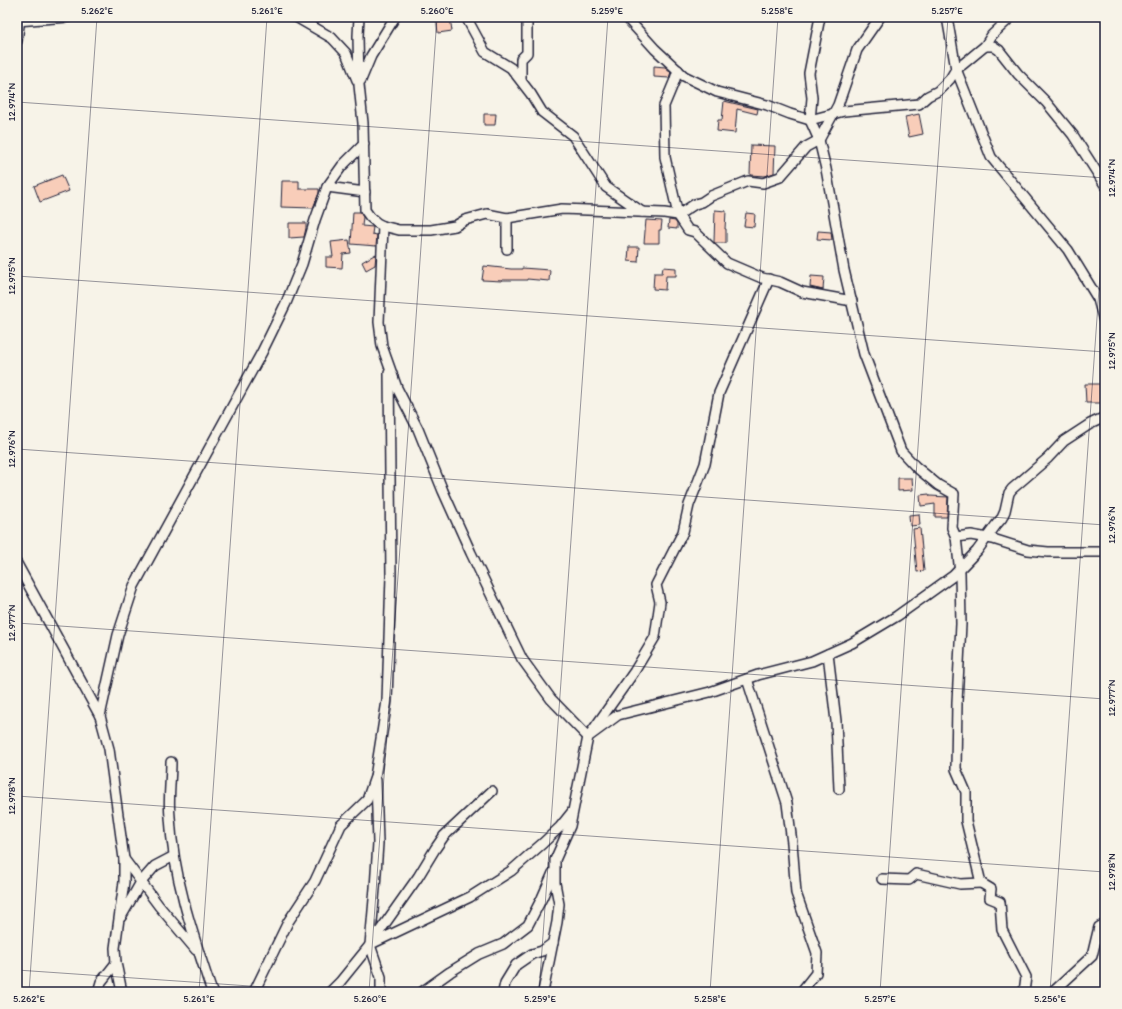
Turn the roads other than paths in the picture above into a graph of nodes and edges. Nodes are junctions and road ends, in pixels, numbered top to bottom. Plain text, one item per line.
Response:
1 (68, 17) edge
2 (296, 17) edge
3 (359, 17) edge
4 (394, 17) edge
5 (466, 17) edge
6 (527, 17) edge
7 (626, 17) edge
8 (820, 17) edge
9 (880, 17) edge
10 (947, 17) edge
11 (1011, 17) edge
12 (19, 20) edge
13 (17, 41) edge
14 (985, 46) junction
15 (956, 69) junction
16 (678, 70) junction
17 (521, 80) junction
18 (359, 85) junction
19 (833, 113) junction
20 (810, 120) junction
21 (819, 140) junction
22 (364, 144) junction
23 (1105, 185) edge
24 (327, 187) junction
25 (364, 192) junction
26 (643, 212) junction
27 (678, 216) junction
28 (506, 218) junction
29 (383, 226) junction
30 (507, 249) dead end
31 (769, 279) junction
32 (852, 301) junction
33 (1105, 325) edge
34 (390, 367) junction
35 (1105, 417) edge
36 (956, 537) junction
37 (987, 538) junction
38 (1105, 552) edge
39 (17, 564) edge
40 (960, 570) junction
41 (828, 654) junction
42 (747, 679) junction
43 (100, 716) junction
44 (588, 737) junction
45 (171, 762) dead end
46 (375, 777) junction
47 (839, 789) dead end
48 (492, 791) dead end
49 (574, 809) junction
50 (174, 856) junction
51 (124, 859) junction
52 (555, 868) junction
53 (882, 879) dead end
54 (141, 882) junction
55 (981, 883) junction
56 (118, 922) junction
57 (1105, 924) edge
58 (554, 943) junction
59 (370, 945) junction
60 (199, 954) junction
61 (116, 963) junction
62 (98, 992) edge
63 (122, 992) edge
64 (212, 992) edge
65 (254, 992) edge
66 (330, 992) edge
67 (381, 992) edge
68 (422, 992) edge
69 (503, 992) edge
70 (543, 992) edge
71 (801, 992) edge
72 (1024, 992) edge
73 (1053, 992) edge

1 - 12 street
2 - 18 street
3 - 18 street
4 - 18 street
5 - 17 street
6 - 17 street
7 - 16 street
8 - 20 street
9 - 19 street
10 - 15 street
11 - 14 street
12 - 13 street
14 - 15 street
14 - 23 street
15 - 19 street
15 - 33 street
16 - 20 street
16 - 27 street
17 - 26 street
18 - 22 street
19 - 20 street
19 - 21 street
20 - 21 street
21 - 27 street
21 - 32 street
22 - 24 street
22 - 25 street
24 - 25 street
24 - 43 street
25 - 29 street
26 - 27 street
26 - 28 street
27 - 31 street
28 - 29 street
28 - 30 street
29 - 34 street
31 - 32 street
31 - 44 street
32 - 36 street
34 - 44 street
34 - 46 street
35 - 37 street
36 - 37 street
36 - 40 street
37 - 38 street
37 - 40 street
39 - 43 street
40 - 41 street
40 - 55 street
41 - 42 street
41 - 47 street
42 - 44 street
42 - 71 street
43 - 51 street
44 - 49 street
45 - 50 street
46 - 59 street
46 - 65 street
48 - 59 street
49 - 52 street
49 - 59 street
50 - 54 street
50 - 60 street
51 - 54 street
51 - 56 street
52 - 58 street
52 - 68 street
53 - 55 street
54 - 56 street
54 - 60 street
55 - 72 street
56 - 61 street
57 - 73 street
58 - 69 street
58 - 70 street
59 - 66 street
59 - 67 street
60 - 64 street
61 - 62 street
61 - 63 street

